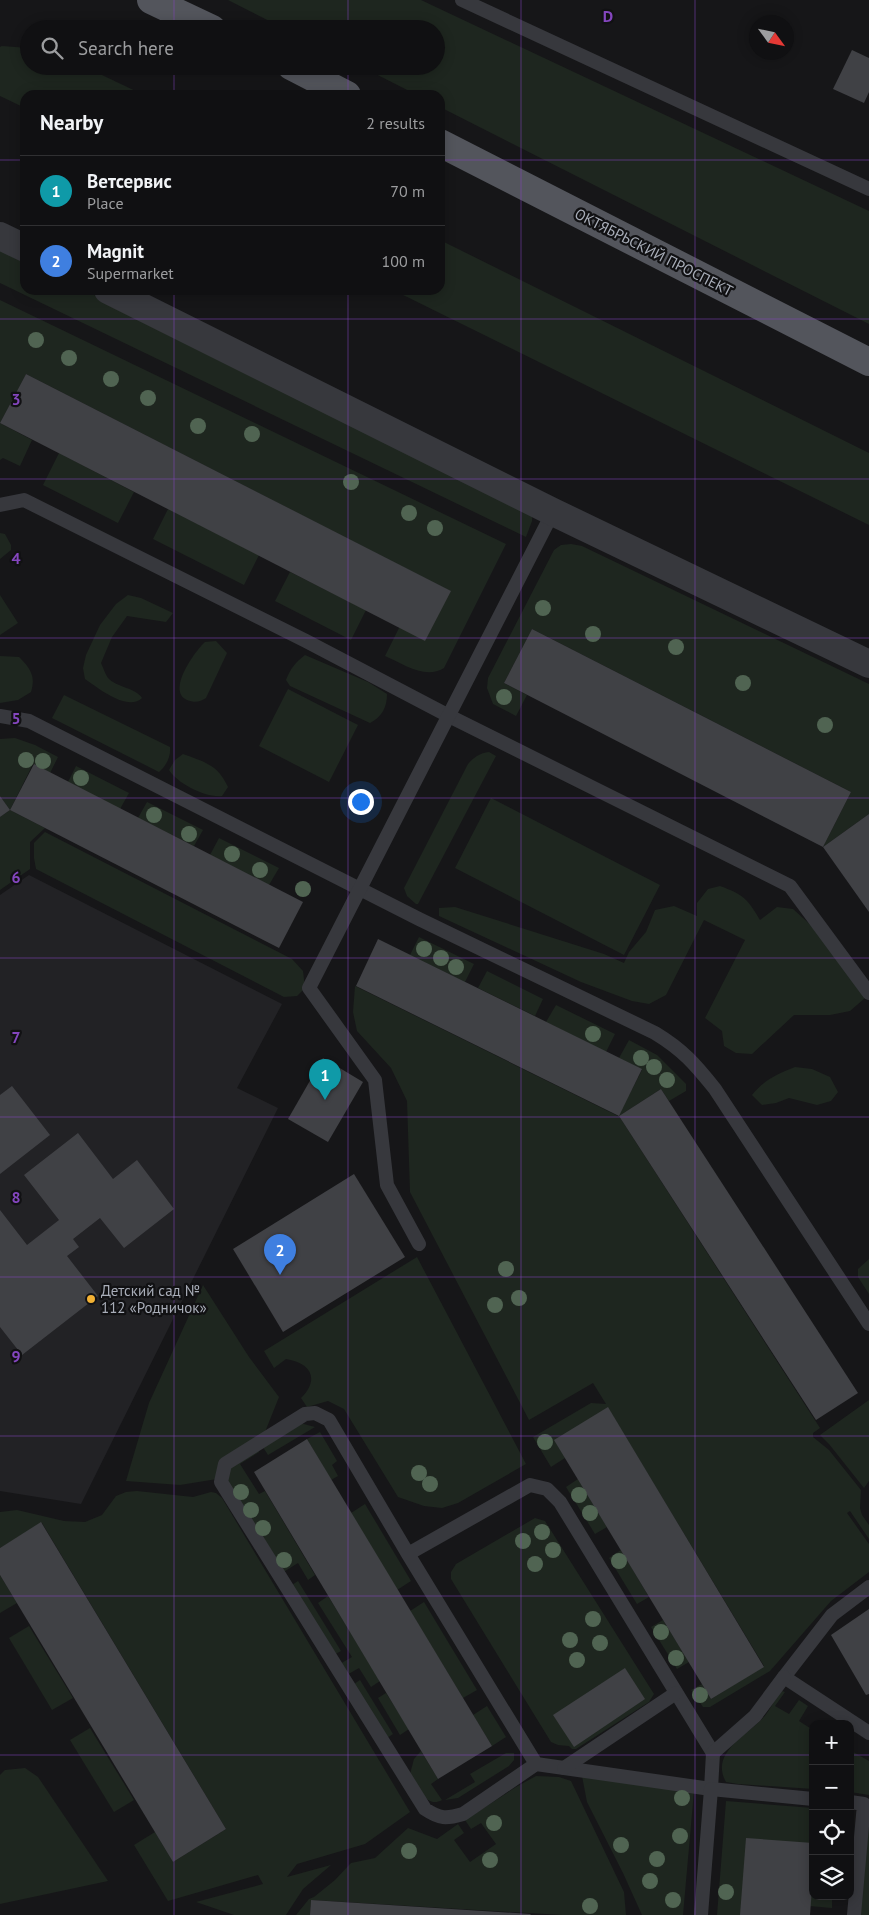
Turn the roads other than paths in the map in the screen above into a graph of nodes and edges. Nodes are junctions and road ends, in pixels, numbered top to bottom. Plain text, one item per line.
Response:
1 (151, 0) edge
2 (462, 0) edge
3 (193, 20) edge
4 (308, 75) edge
5 (337, 90) edge
6 (445, 145) edge
7 (869, 188) edge
8 (0, 236) edge
9 (20, 246) edge
10 (118, 295) edge
11 (869, 362) edge
12 (0, 505) edge
13 (553, 512) junction
14 (869, 664) edge
15 (0, 716) edge
16 (449, 716) junction
17 (361, 888) junction
18 (869, 993) edge
19 (419, 1244) dead end
20 (869, 1324) edge
21 (408, 1554) junction
22 (869, 1588) edge
23 (784, 1677) junction
24 (676, 1692) junction
25 (869, 1733) edge
26 (714, 1752) junction
27 (536, 1764) junction
28 (564, 1768) junction
29 (711, 1789) junction
30 (809, 1799) edge
31 (854, 1803) edge
32 (701, 1915) edge
33 (854, 1915) edge

1 - 3 main road
2 - 7 lane
4 - 5 main road
6 - 11 main road, ОКТЯБРЬСКИЙ ПРОСПЕКТ
8 - 9 street
10 - 13 street
12 - 16 lane
13 - 14 street
13 - 16 lane
15 - 17 lane
16 - 17 lane
16 - 18 lane
17 - 19 lane
17 - 20 lane
21 - 24 lane
21 - 27 lane
21 - 27 lane
22 - 23 lane
23 - 25 lane
23 - 26 lane
24 - 26 lane
24 - 28 lane
26 - 29 lane
27 - 28 lane
28 - 29 lane
29 - 30 lane
29 - 32 lane
31 - 33 lane

